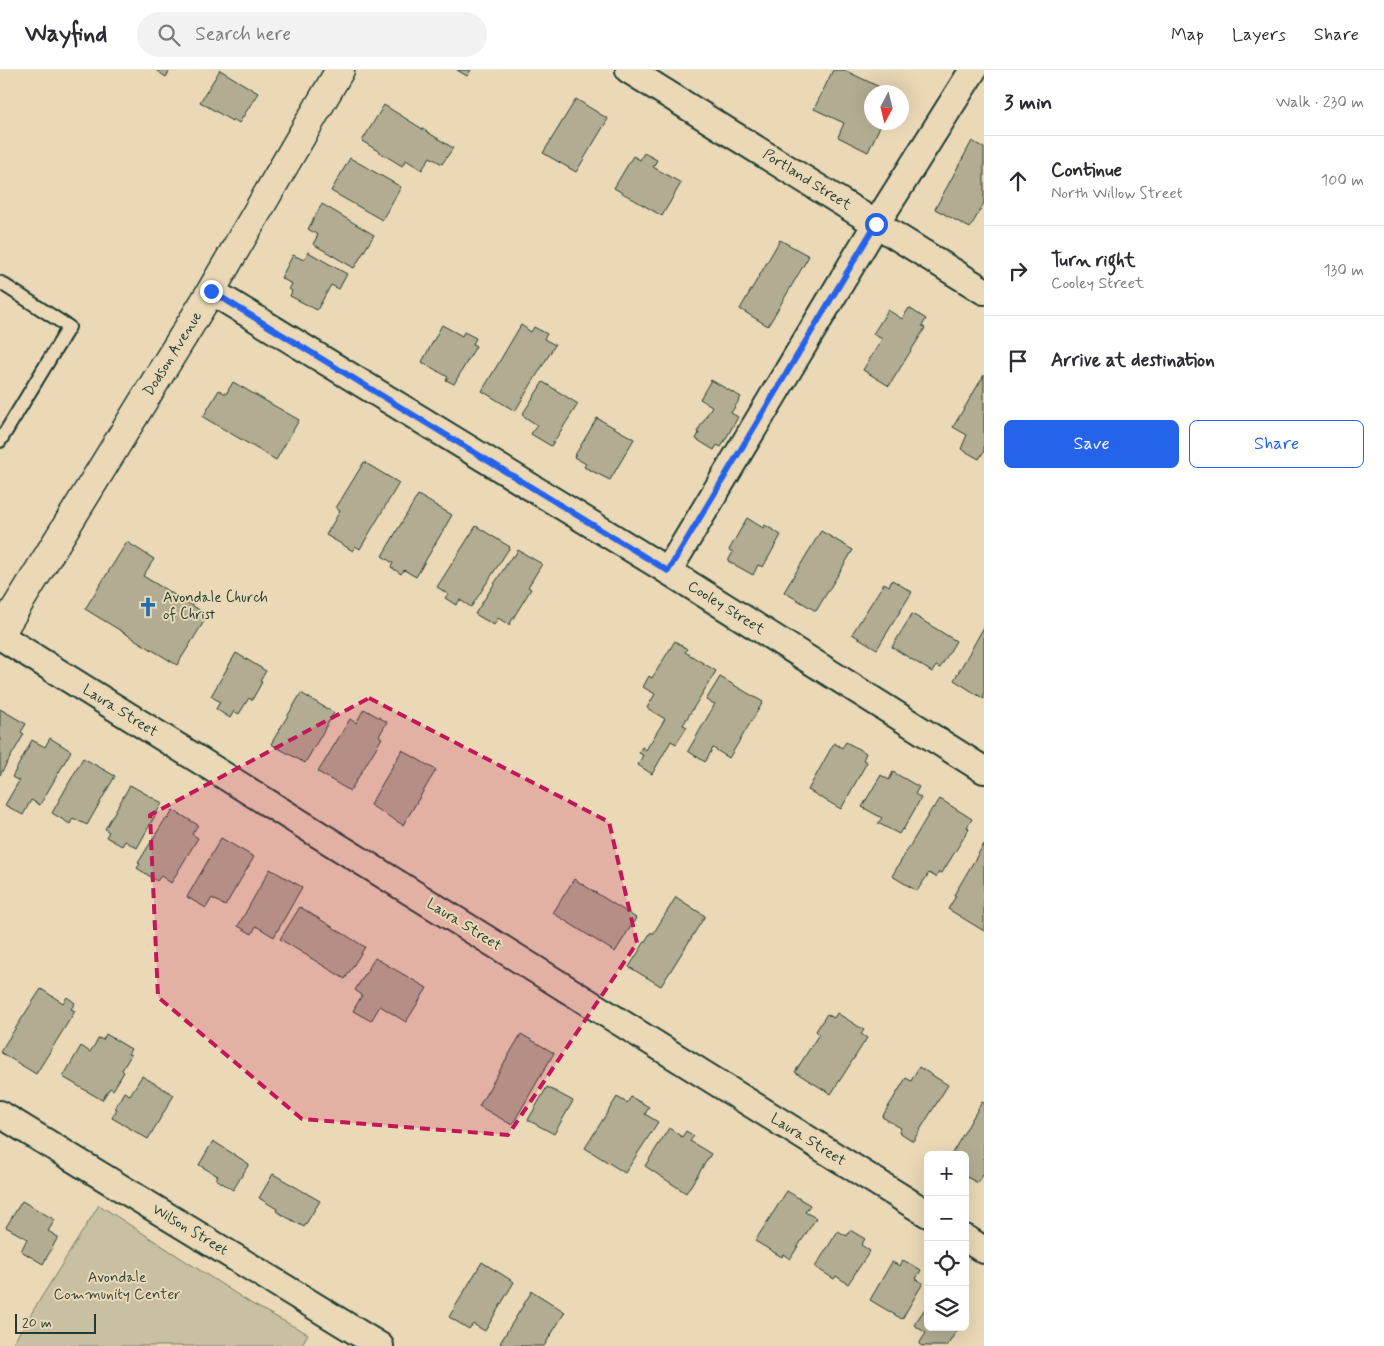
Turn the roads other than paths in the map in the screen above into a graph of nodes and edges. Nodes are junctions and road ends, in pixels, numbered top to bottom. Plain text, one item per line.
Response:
1 (340, 70) edge
2 (628, 70) edge
3 (973, 70) edge
4 (876, 224) junction
5 (0, 284) edge
6 (211, 291) junction
7 (984, 291) edge
8 (0, 440) edge
9 (668, 571) junction
10 (3, 622) edge
11 (984, 770) edge
12 (0, 1114) edge
13 (924, 1211) edge
14 (969, 1241) edge
15 (984, 1250) edge
16 (380, 1346) edge

1 - 6 main road, Dodson Avenue
2 - 4 street, Portland Street
3 - 4 street
4 - 7 street, Portland Street
4 - 9 street
5 - 8 lane
6 - 9 street, Cooley Street
6 - 10 main road, Dodson Avenue
9 - 11 street, Cooley Street
10 - 13 street, Laura Street
12 - 16 street, Wilson Street
14 - 15 street

